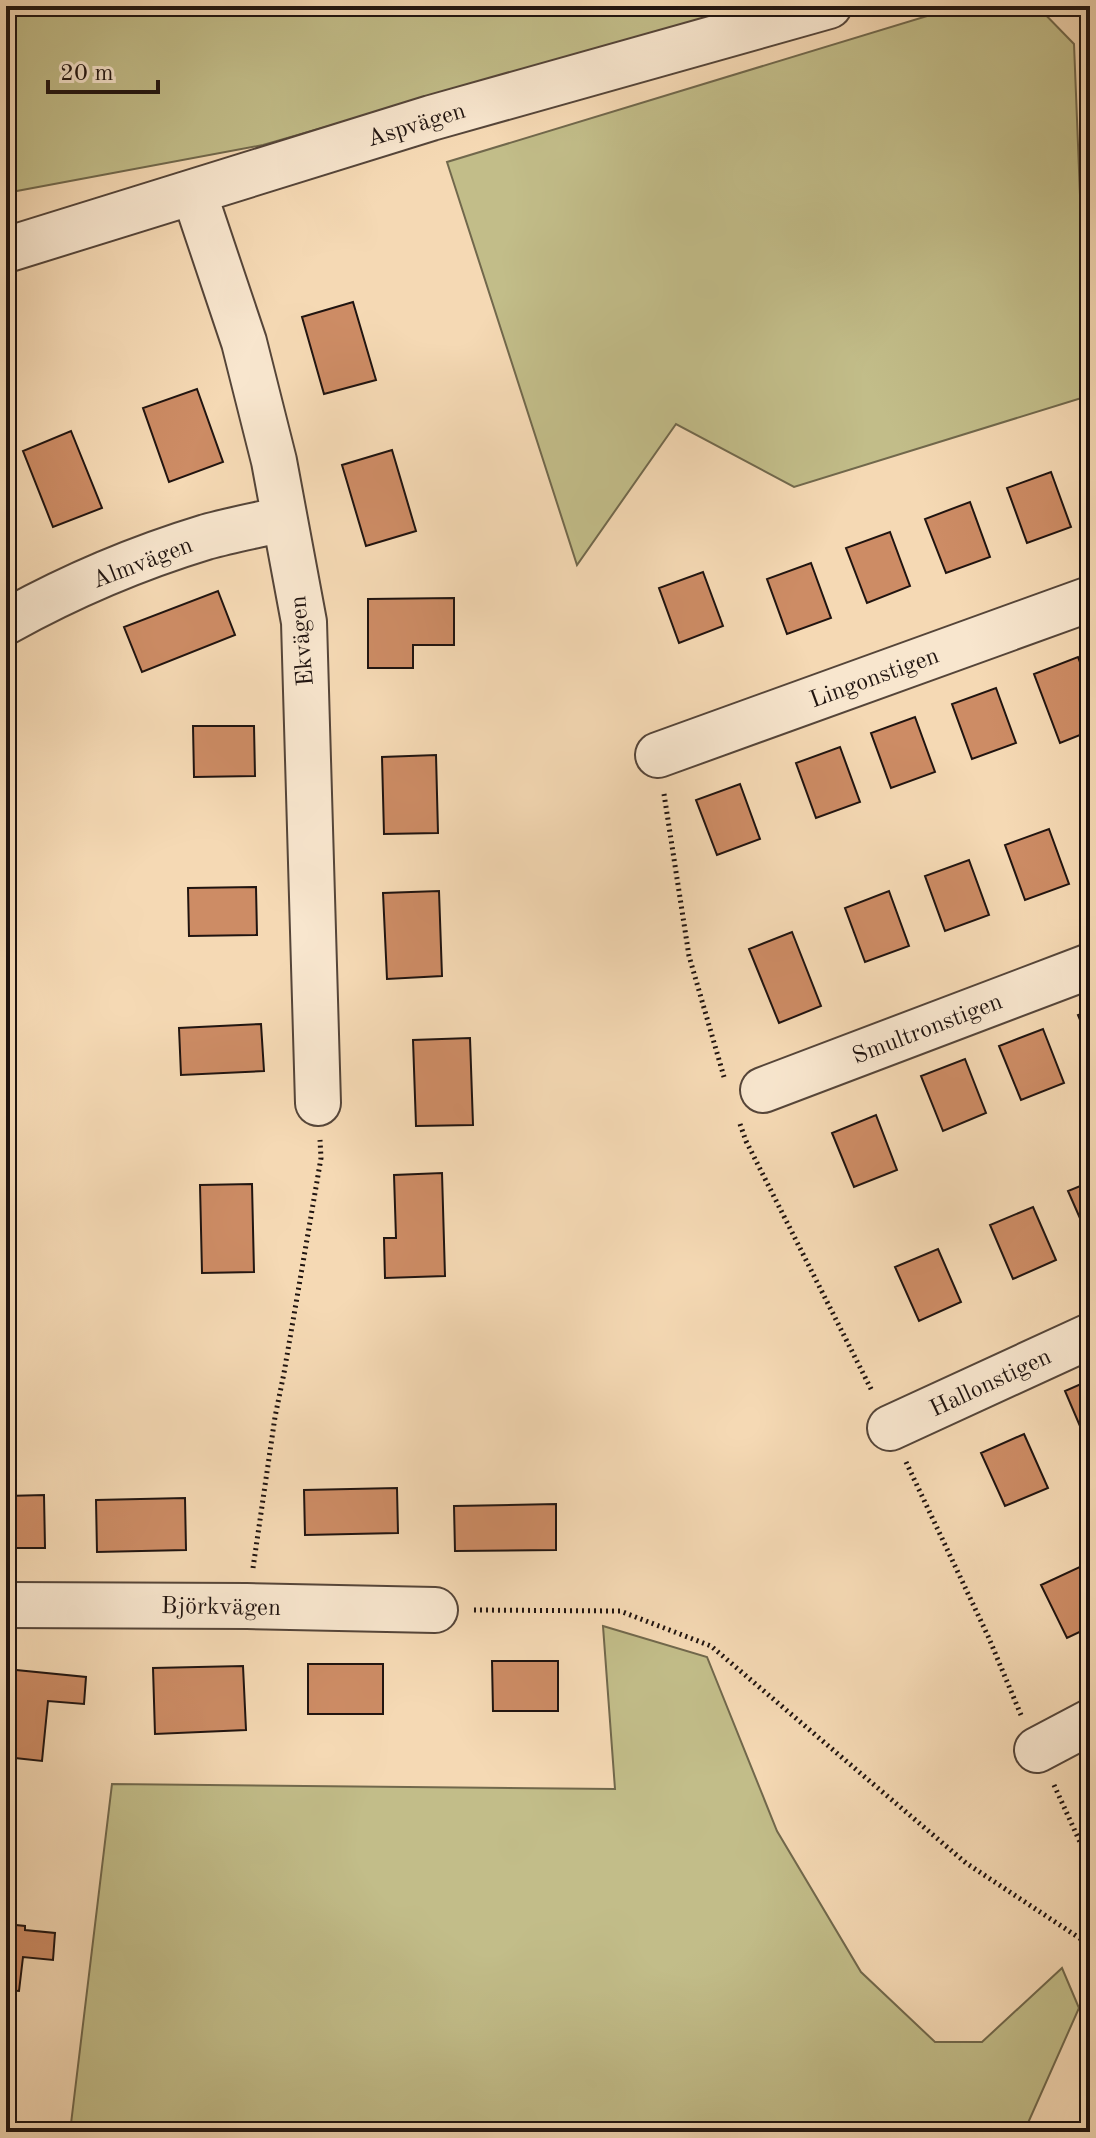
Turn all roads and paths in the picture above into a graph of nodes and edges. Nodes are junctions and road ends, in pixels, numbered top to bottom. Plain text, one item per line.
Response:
1 (829, 6) edge
2 (194, 193) junction
3 (6, 250) edge
4 (284, 519) junction
5 (1090, 599) edge
6 (6, 622) edge
7 (658, 755) joint
8 (1090, 966) edge
9 (741, 1096) junction
10 (318, 1103) joint
11 (1090, 1336) edge
12 (890, 1428) junction
13 (6, 1605) edge
14 (247, 1606) junction
15 (435, 1610) joint
16 (1090, 1722) edge
17 (1034, 1745) junction
18 (1090, 1864) edge
19 (1090, 1945) edge

1 - 2 street, Aspvägen
2 - 3 street, Aspvägen
2 - 4 street, Ekvägen
4 - 6 street, Almvägen
4 - 10 street, Ekvägen
5 - 7 street, Lingonstigen
7 - 9 path
8 - 9 street, Smultronstigen
9 - 12 path
10 - 14 path
11 - 12 street, Hallonstigen
12 - 17 path
13 - 14 street, Björkvägen
14 - 15 street, Björkvägen
15 - 19 path
16 - 17 street
17 - 18 path

